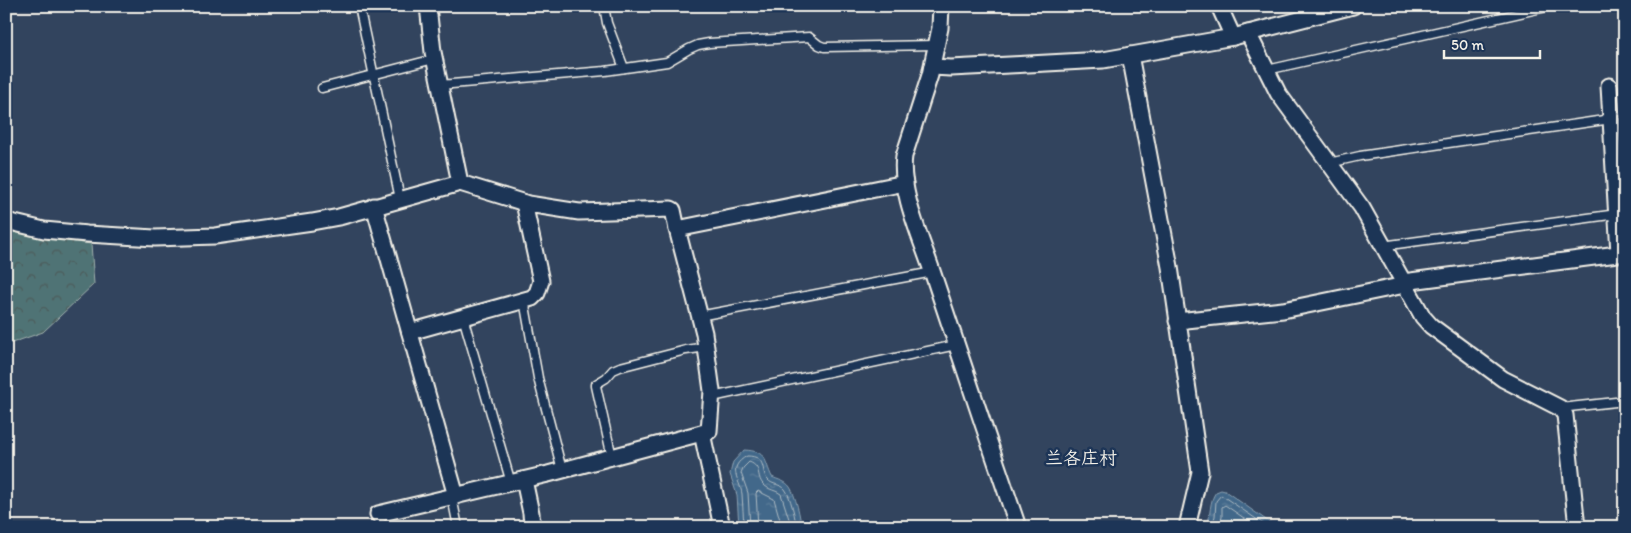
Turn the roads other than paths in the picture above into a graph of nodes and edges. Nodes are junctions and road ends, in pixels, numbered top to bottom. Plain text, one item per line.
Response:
1 (359, 6) edge
2 (428, 6) edge
3 (604, 6) edge
4 (941, 6) edge
5 (1219, 6) edge
6 (1353, 6) edge
7 (1551, 6) edge
8 (1248, 33) junction
9 (1233, 37) junction
10 (936, 45) junction
11 (1130, 55) junction
12 (434, 59) junction
13 (932, 67) junction
14 (624, 68) junction
15 (1267, 70) junction
16 (374, 75) junction
17 (440, 85) junction
18 (1609, 86) dead end
19 (322, 88) dead end
20 (1611, 119) junction
21 (1618, 136) edge
22 (1329, 163) junction
23 (460, 183) junction
24 (905, 183) junction
25 (400, 199) junction
26 (524, 202) junction
27 (374, 206) junction
28 (1617, 214) junction
29 (6, 221) edge
30 (677, 229) junction
31 (1382, 246) junction
32 (1622, 253) edge
33 (933, 272) junction
34 (1404, 283) junction
35 (524, 300) junction
36 (699, 316) junction
37 (463, 317) junction
38 (1177, 321) junction
39 (410, 332) junction
40 (956, 345) junction
41 (706, 347) junction
42 (712, 397) junction
43 (1625, 401) edge
44 (1560, 408) junction
45 (702, 433) junction
46 (612, 457) junction
47 (562, 470) junction
48 (518, 481) junction
49 (454, 496) junction
50 (379, 521) edge
51 (458, 527) edge
52 (532, 527) edge
53 (722, 527) edge
54 (1018, 527) edge
55 (1187, 527) edge
56 (1577, 527) edge

1 - 16 lane
2 - 12 street
3 - 14 lane
4 - 10 street
5 - 9 street
6 - 8 street
7 - 15 lane
8 - 9 street
8 - 15 street
9 - 11 street
10 - 13 street
10 - 14 lane
11 - 13 street
11 - 38 street
12 - 16 lane
12 - 17 street
13 - 24 street
14 - 17 lane
15 - 22 street
16 - 19 lane
16 - 25 lane
17 - 23 street
18 - 20 street
20 - 21 street
20 - 22 lane
21 - 28 street
22 - 31 street
23 - 25 street
23 - 26 street
24 - 30 street
24 - 33 street
25 - 27 street
26 - 30 street
26 - 35 street
27 - 29 street
27 - 39 street
28 - 31 lane
28 - 32 street
30 - 36 street
31 - 34 street
32 - 34 street
33 - 36 lane
33 - 40 street
34 - 38 street
34 - 44 street
35 - 37 street
35 - 47 lane
36 - 41 street
37 - 39 street
37 - 48 lane
38 - 55 street
39 - 49 street
40 - 42 lane
40 - 54 street
41 - 42 street
41 - 46 lane
42 - 45 street
43 - 44 lane
44 - 56 street
45 - 46 street
45 - 53 street
46 - 47 street
47 - 48 street
48 - 49 street
48 - 52 street
49 - 50 street
49 - 51 lane

